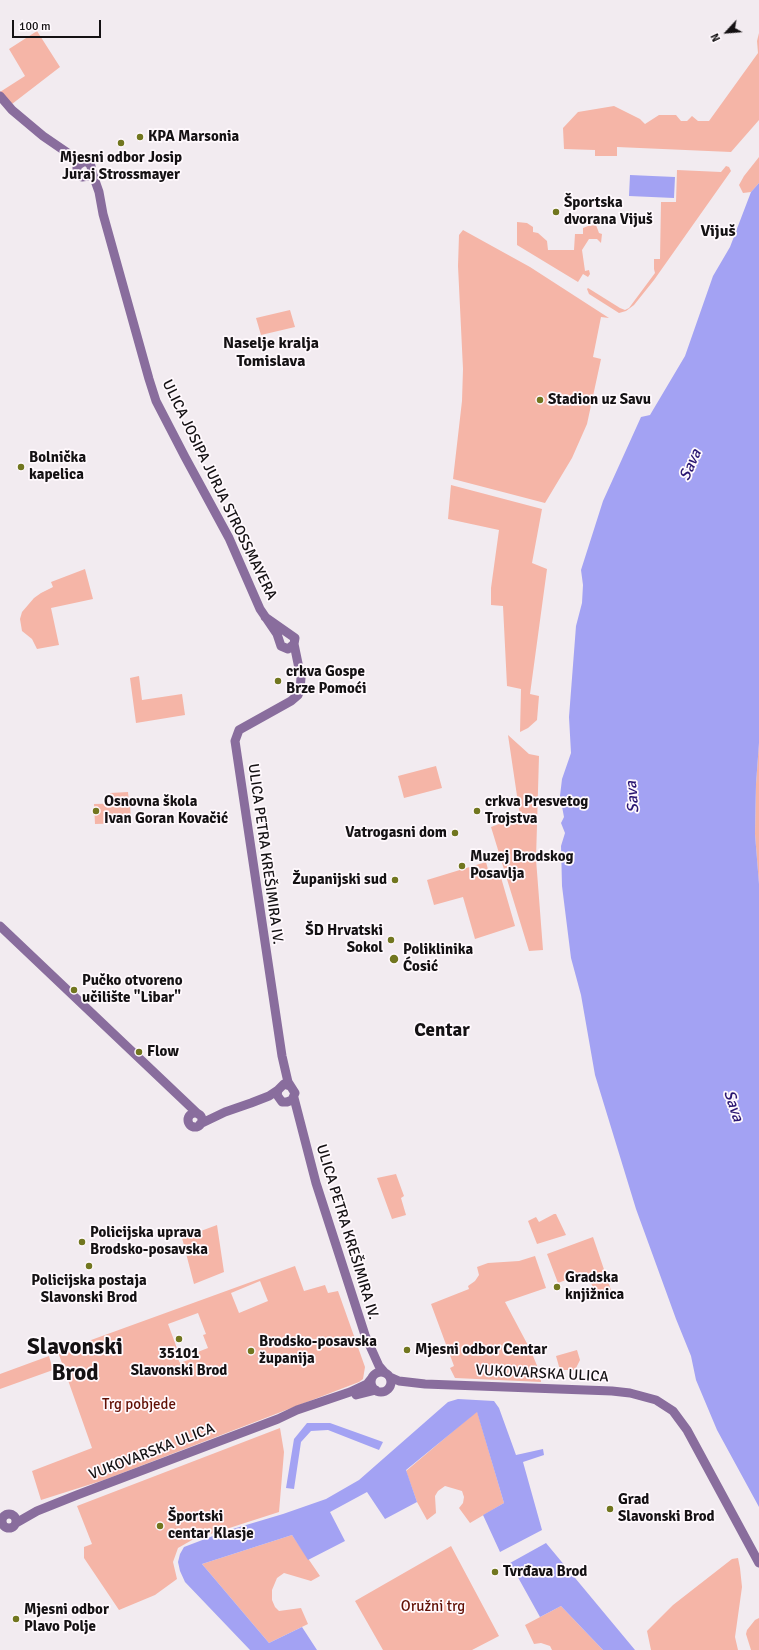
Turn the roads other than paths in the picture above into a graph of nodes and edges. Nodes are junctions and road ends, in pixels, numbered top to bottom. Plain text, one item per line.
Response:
1 (0, 96) edge
2 (80, 164) junction
3 (88, 175) junction
4 (265, 617) junction
5 (288, 633) junction
6 (280, 639) junction
7 (291, 647) junction
8 (0, 926) edge
9 (282, 1056) junction
10 (290, 1086) junction
11 (278, 1088) junction
12 (174, 1092) junction
13 (294, 1098) junction
14 (282, 1101) junction
15 (251, 1103) junction
16 (225, 1112) junction
17 (199, 1114) junction
18 (189, 1117) junction
19 (200, 1124) junction
20 (303, 1137) junction
21 (365, 1335) junction
22 (387, 1375) junction
23 (372, 1377) junction
24 (425, 1384) junction
25 (376, 1390) junction
26 (387, 1390) junction
27 (278, 1419) junction
28 (2, 1524) edge
29 (759, 1563) edge

1 - 2 main road, ULICA JOSIPA JURJA STROSSMAYERA
2 - 3 main road, ULICA JOSIPA JURJA STROSSMAYERA
2 - 3 main road, ULICA JOSIPA JURJA STROSSMAYERA
3 - 4 main road, ULICA JOSIPA JURJA STROSSMAYERA
4 - 5 main road
4 - 6 main road, ULICA JOSIPA JURJA STROSSMAYERA
5 - 6 main road
5 - 7 main road
6 - 7 main road
7 - 9 main road, ULICA PETRA KREŠIMIRA IV.
8 - 12 main road
9 - 10 main road, ULICA PETRA KREŠIMIRA IV.
9 - 11 main road, ULICA PETRA KREŠIMIRA IV.
10 - 11 main road
10 - 13 main road
11 - 14 main road
11 - 15 main road
12 - 17 main road
12 - 18 main road
13 - 14 main road
13 - 20 main road, ULICA PETRA KREŠIMIRA IV.
14 - 15 main road
14 - 20 main road, ULICA PETRA KREŠIMIRA IV.
15 - 16 main road
16 - 17 main road
16 - 19 main road
17 - 18 main road
17 - 19 main road
18 - 19 main road
20 - 21 main road, ULICA PETRA KREŠIMIRA IV.
21 - 22 main road, ULICA PETRA KREŠIMIRA IV.
21 - 23 main road, ULICA PETRA KREŠIMIRA IV.
22 - 23 main road
22 - 24 main road, VUKOVARSKA ULICA
22 - 26 main road
23 - 25 main road
23 - 27 main road, VUKOVARSKA ULICA
24 - 26 main road, VUKOVARSKA ULICA
24 - 29 main road, VUKOVARSKA ULICA
25 - 26 main road
25 - 27 main road, VUKOVARSKA ULICA
27 - 28 main road, VUKOVARSKA ULICA

